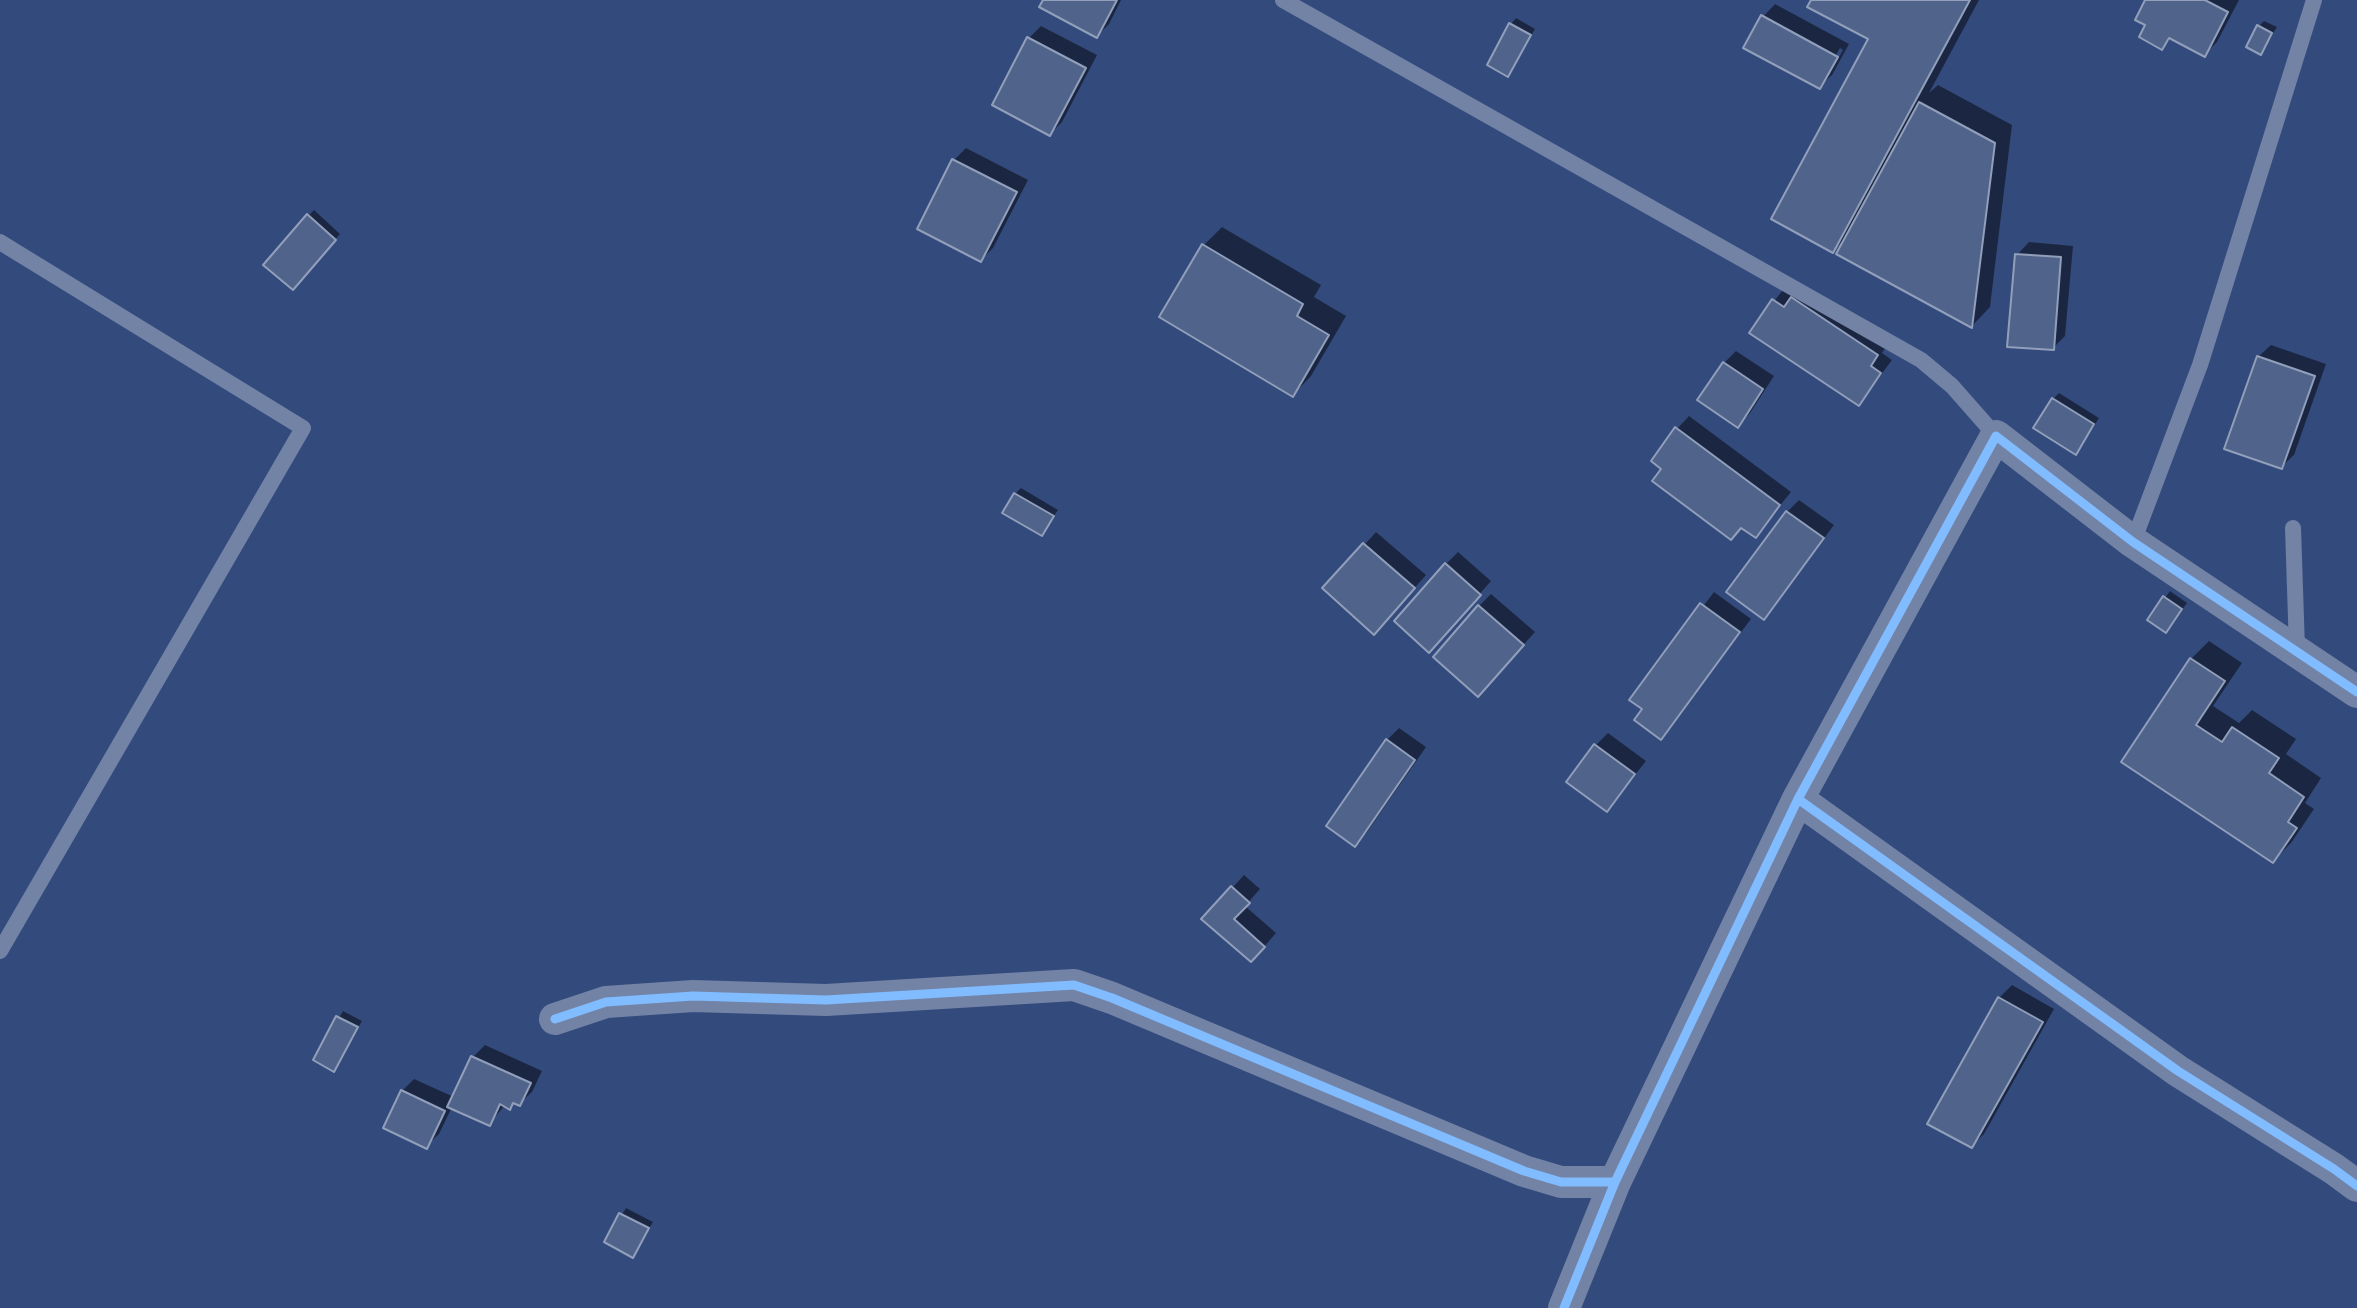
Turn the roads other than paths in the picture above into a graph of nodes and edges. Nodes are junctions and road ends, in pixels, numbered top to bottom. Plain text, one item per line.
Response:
1 (1283, 0) edge
2 (2314, 0) edge
3 (0, 242) edge
4 (1996, 436) junction
5 (2293, 528) dead end
6 (2133, 542) junction
7 (2297, 649) junction
8 (2357, 692) edge
9 (1798, 799) junction
10 (0, 951) edge
11 (555, 1019) dead end
12 (1615, 1182) junction
13 (2357, 1186) edge
14 (1564, 1308) edge

1 - 4 lane
2 - 6 lane
3 - 10 lane
4 - 6 street
4 - 9 street
5 - 7 lane
6 - 7 street
7 - 8 street
9 - 12 street
9 - 13 street
11 - 12 street
12 - 14 street

